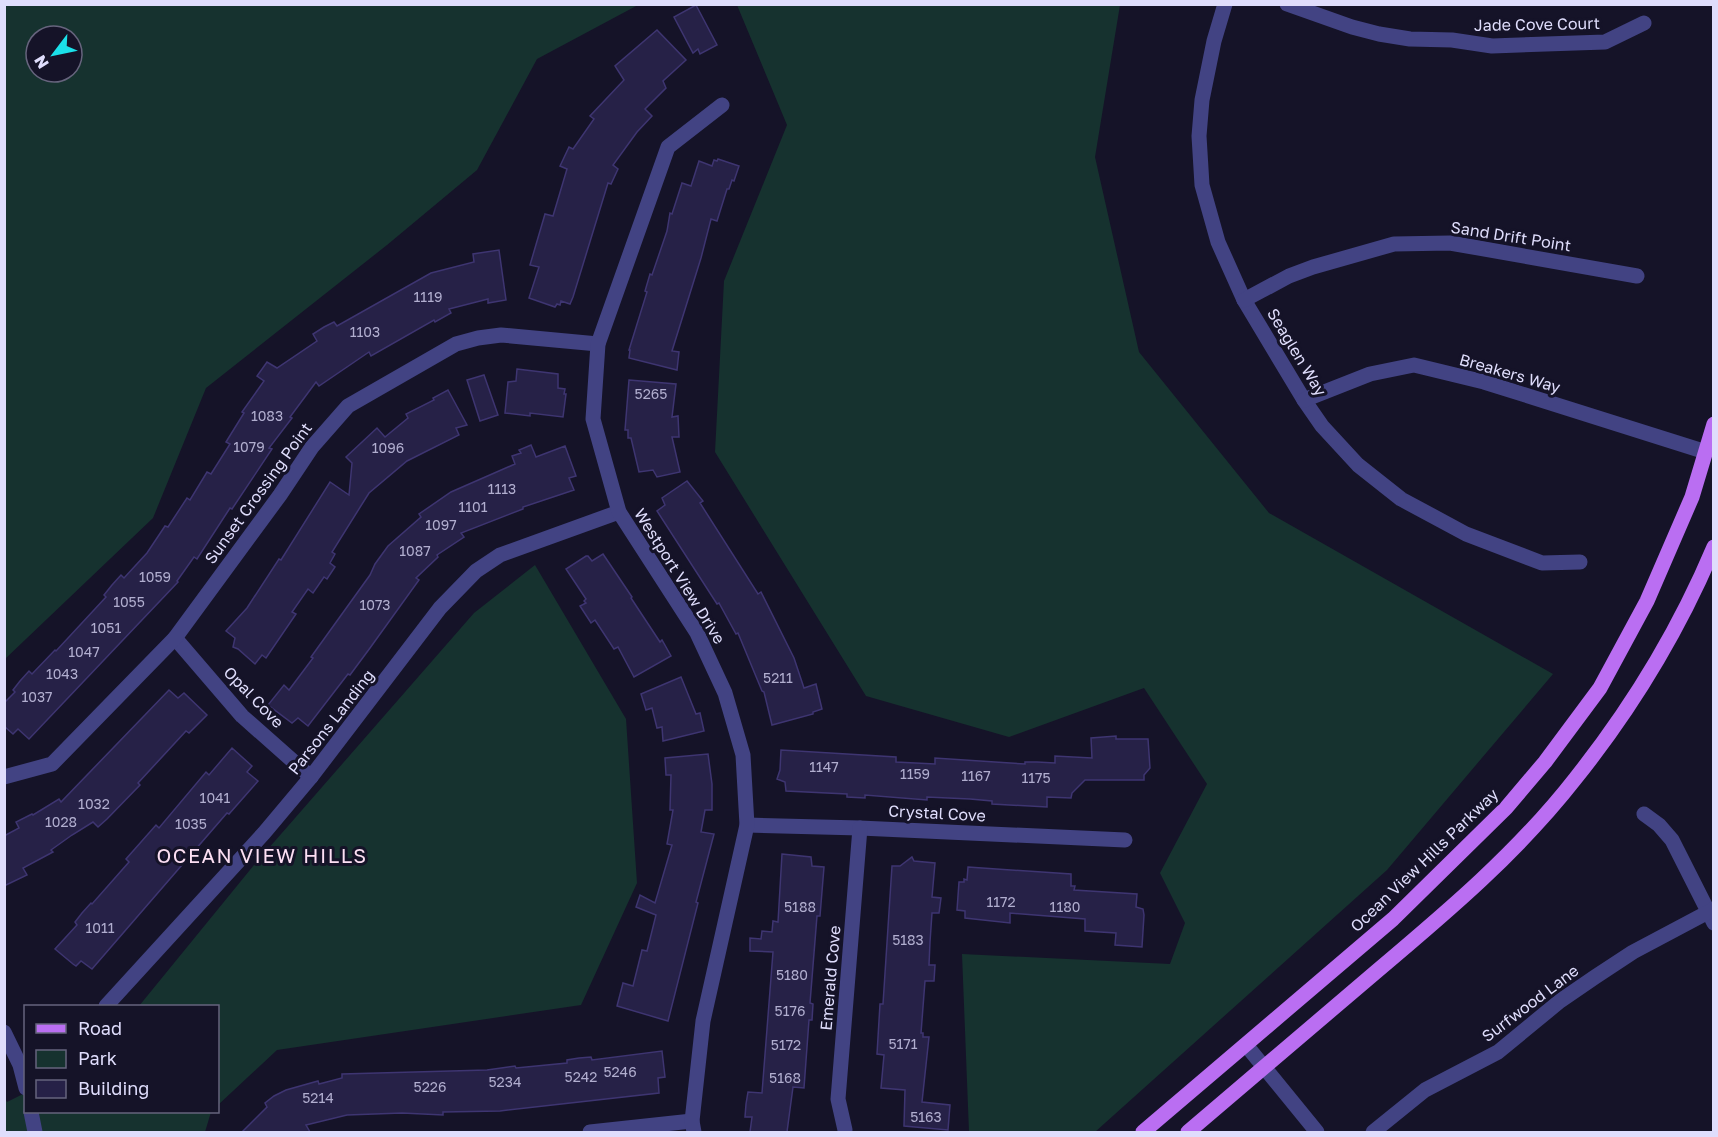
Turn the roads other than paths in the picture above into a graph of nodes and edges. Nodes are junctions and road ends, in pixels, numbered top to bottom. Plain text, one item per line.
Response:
1 (1225, 4) edge
2 (1287, 4) edge
3 (1644, 23) dead end
4 (722, 105) dead end
5 (1637, 276) dead end
6 (1244, 300) junction
7 (597, 345) junction
8 (1304, 400) junction
9 (1713, 424) edge
10 (1706, 452) junction
11 (619, 512) junction
12 (1713, 547) edge
13 (1580, 562) dead end
14 (175, 638) junction
15 (4, 777) edge
16 (311, 777) junction
17 (1644, 814) dead end
18 (747, 825) junction
19 (860, 828) junction
20 (1125, 840) dead end
21 (1712, 915) edge
22 (107, 1005) edge
23 (4, 1032) edge
24 (1246, 1045) junction
25 (23, 1063) edge
26 (1263, 1068) junction
27 (30, 1113) edge
28 (693, 1126) edge
29 (844, 1130) dead end
30 (35, 1132) edge
31 (590, 1132) edge
32 (1143, 1132) edge
33 (1188, 1132) edge
34 (1317, 1132) edge
35 (1373, 1132) edge

1 - 6 street, Seaglen Way
2 - 3 street, Jade Cove Court
4 - 7 street, Westport View Drive
5 - 6 street, Sand Drift Point
6 - 8 street, Seaglen Way
7 - 11 street, Westport View Drive
7 - 14 street, Sunset Crossing Point
8 - 10 street, Breakers Way
8 - 13 street, Seaglen Way
9 - 10 main road, Ocean View Hills Parkway
10 - 24 main road, Ocean View Hills Parkway
11 - 16 street, Parsons Landing
11 - 18 street, Westport View Drive
12 - 26 main road
14 - 15 street, Sunset Crossing Point
14 - 16 street, Opal Cove
16 - 22 street, Parsons Landing
17 - 21 street
18 - 19 street, Crystal Cove
18 - 28 street, Westport View Drive
19 - 20 street, Crystal Cove
19 - 29 street, Emerald Cove
21 - 35 street, Surfwood Lane
23 - 25 street
24 - 26 street
24 - 32 main road, Ocean View Hills Parkway
26 - 33 main road
26 - 34 street
27 - 30 street
28 - 31 street

